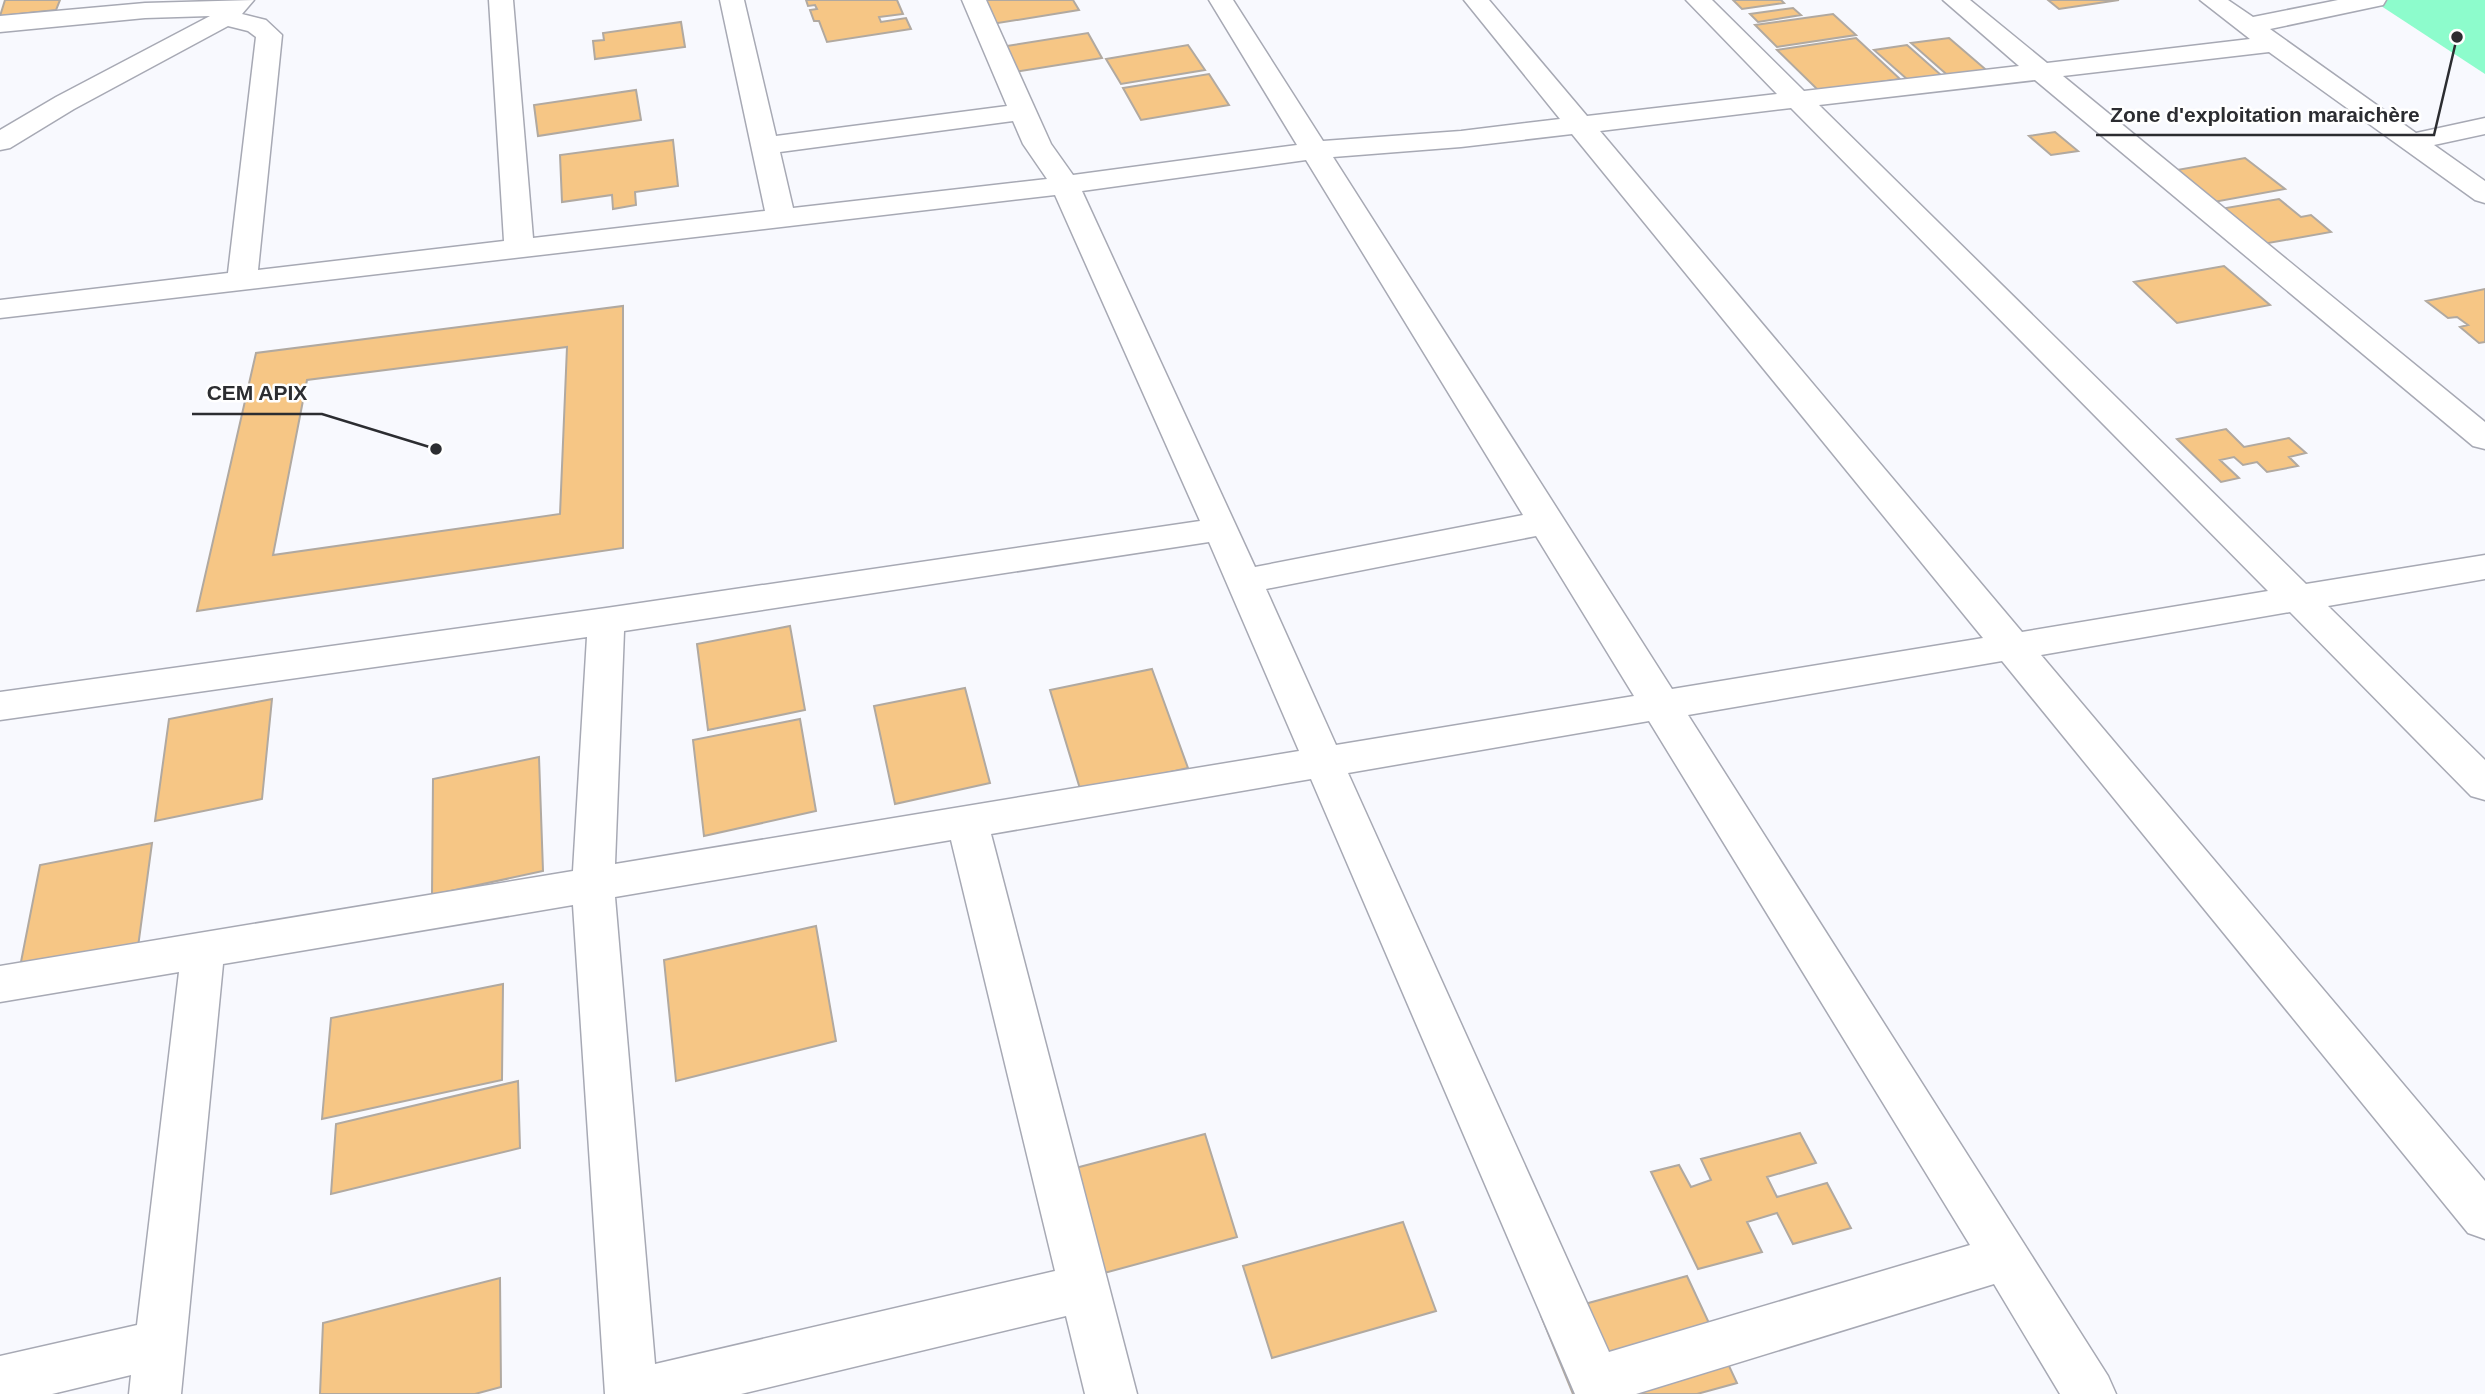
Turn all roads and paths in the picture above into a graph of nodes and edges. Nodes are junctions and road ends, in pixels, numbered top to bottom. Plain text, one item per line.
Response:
1 (500, 0) edge
2 (732, 0) edge
3 (974, 0) edge
4 (1222, 0) edge
5 (1476, 0) edge
6 (1698, 0) edge
7 (1955, 0) edge
8 (2211, 0) edge
9 (2374, 0) edge
10 (233, 9) edge
11 (0, 24) edge
12 (2248, 26) junction
13 (2273, 44) junction
14 (2041, 71) junction
15 (1799, 100) junction
16 (1022, 112) junction
17 (1577, 125) junction
18 (2485, 126) edge
19 (0, 142) edge
20 (2412, 142) junction
21 (764, 146) junction
22 (1318, 150) junction
23 (1065, 185) junction
24 (2485, 194) edge
25 (781, 218) junction
26 (519, 249) junction
27 (242, 281) junction
28 (0, 309) edge
29 (2485, 439) edge
30 (1548, 522) junction
31 (1221, 529) junction
32 (2485, 567) edge
33 (1244, 582) junction
34 (2300, 600) junction
35 (606, 621) junction
36 (2010, 646) junction
37 (1661, 705) junction
38 (0, 706) edge
39 (1324, 762) junction
40 (2485, 785) edge
41 (967, 822) junction
42 (593, 885) junction
43 (203, 950) junction
44 (0, 984) edge
45 (2485, 1217) edge
46 (2005, 1258) junction
47 (1085, 1287) junction
48 (160, 1344) junction
49 (0, 1381) edge
50 (1598, 1388) edge
51 (155, 1394) edge
52 (633, 1394) edge
53 (1111, 1394) edge
54 (2090, 1394) edge

1 - 26 street
2 - 21 street
3 - 16 street
4 - 22 street
5 - 17 street
6 - 15 street
7 - 14 street
8 - 12 street
9 - 12 street
10 - 11 street
10 - 19 street
10 - 27 street
12 - 13 street
13 - 14 street
13 - 20 street
14 - 15 street
14 - 29 street
15 - 17 street
15 - 34 street
16 - 21 street
16 - 23 street
17 - 22 street
17 - 36 street
18 - 20 street
20 - 24 street
21 - 25 street
22 - 23 street
22 - 30 street
23 - 25 street
23 - 31 street
25 - 26 street
26 - 27 street
27 - 28 street
30 - 33 street
30 - 37 street
31 - 33 street
31 - 35 street
32 - 34 street
33 - 39 street
34 - 36 street
34 - 40 street
35 - 38 street
35 - 42 street
36 - 37 street
36 - 45 street
37 - 39 street
37 - 46 street
39 - 41 street
39 - 50 street
41 - 42 street
41 - 47 street
42 - 43 street
42 - 52 street
43 - 44 street
43 - 48 street
46 - 50 street
46 - 54 street
47 - 52 street
47 - 53 street
48 - 49 street
48 - 51 street

